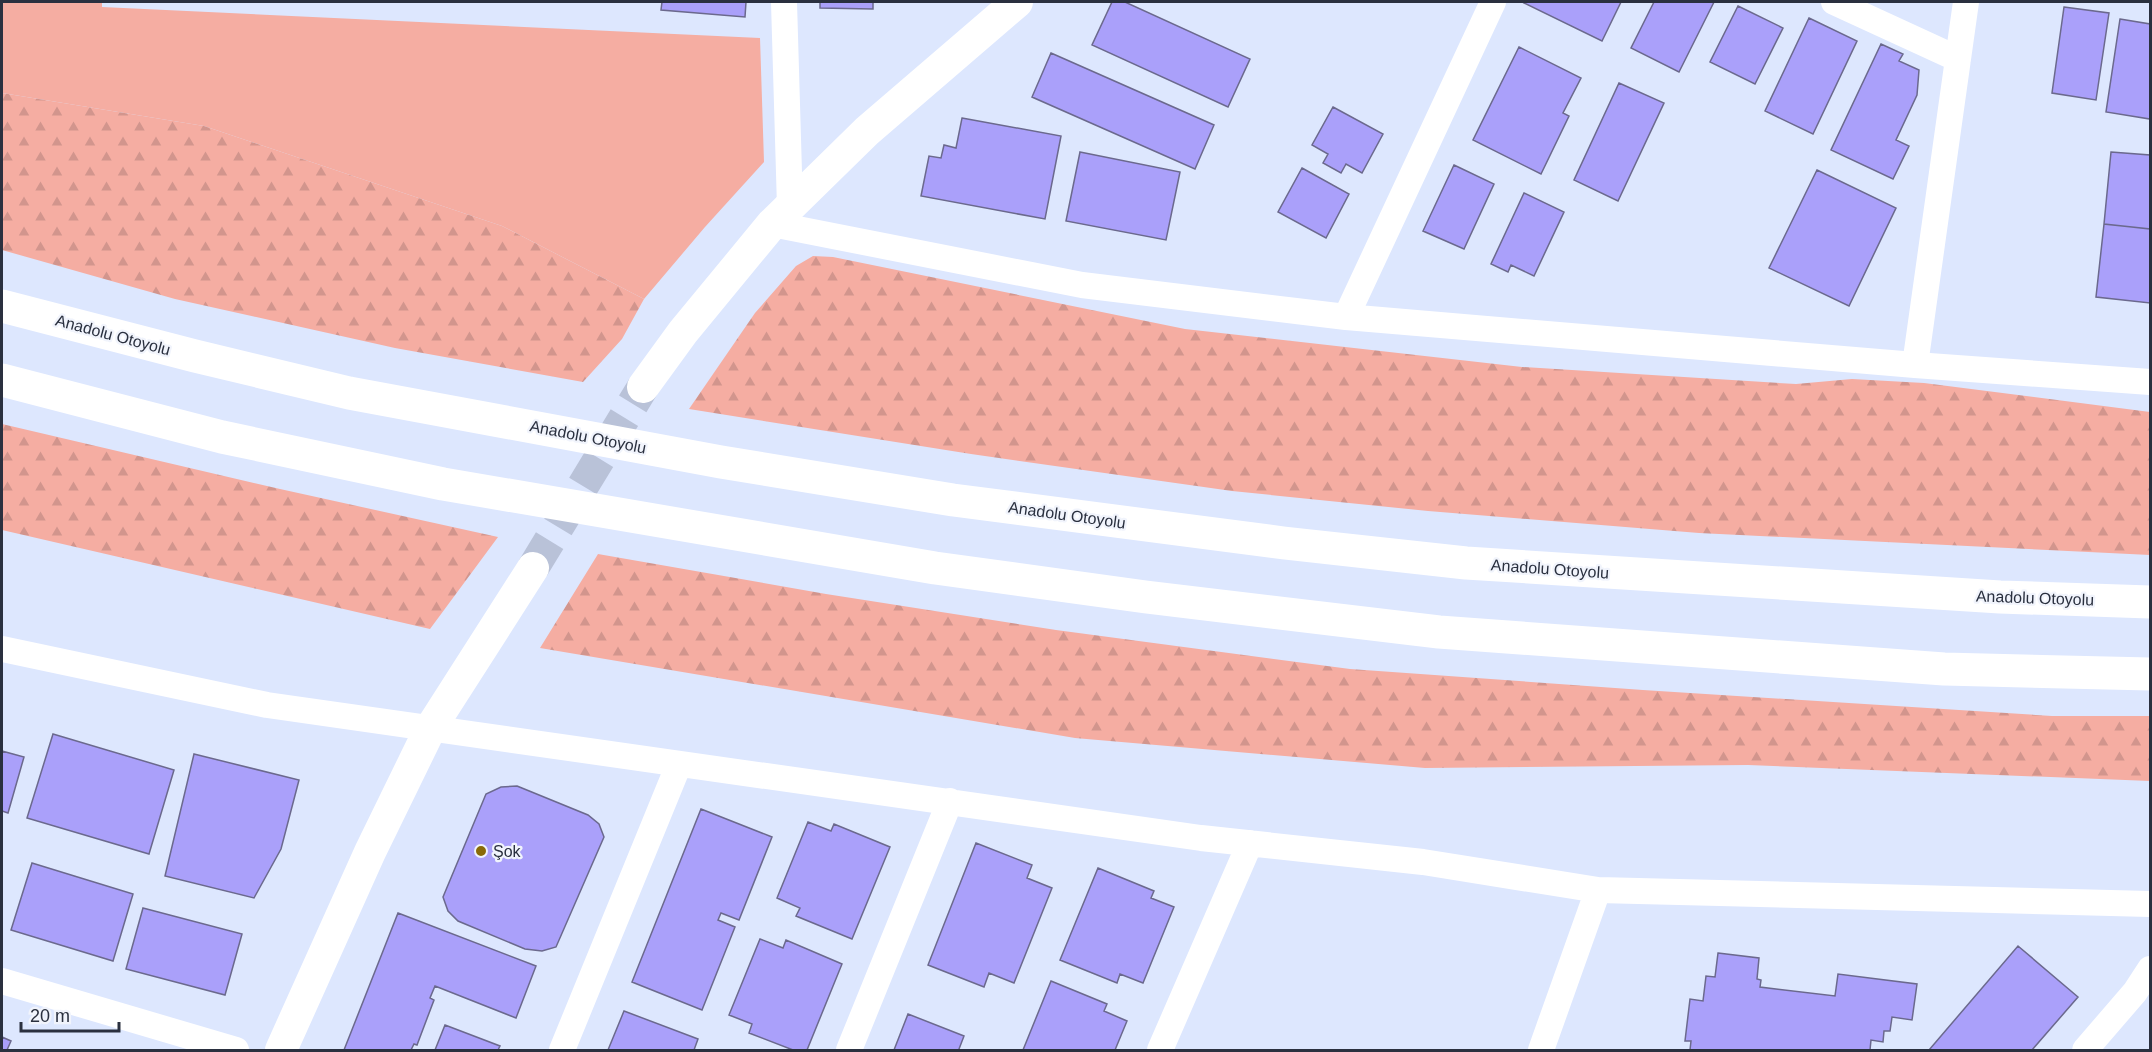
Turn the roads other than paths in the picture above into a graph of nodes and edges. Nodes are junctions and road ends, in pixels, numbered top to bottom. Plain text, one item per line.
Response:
1 (784, 2) edge
2 (1017, 2) edge
3 (1493, 2) edge
4 (1834, 2) edge
5 (1966, 2) edge
6 (1958, 59) junction
7 (781, 216) junction
8 (2, 306) edge
9 (1346, 317) junction
10 (1915, 365) junction
11 (2, 380) edge
12 (2151, 381) edge
13 (643, 387) tunnel mouth
14 (533, 568) tunnel mouth
15 (2151, 602) edge
16 (2, 649) edge
17 (2151, 674) edge
18 (430, 729) junction
19 (679, 764) junction
20 (950, 801) junction
21 (1250, 843) junction
22 (1598, 890) junction
23 (2151, 904) edge
24 (2151, 969) edge
25 (2, 981) edge
26 (236, 1050) edge
27 (281, 1050) edge
28 (562, 1050) edge
29 (849, 1050) edge
30 (1160, 1050) edge
31 (1541, 1050) edge
32 (2085, 1050) edge

1 - 7 street
2 - 7 street
3 - 9 street
4 - 6 street
5 - 6 street
6 - 10 street
7 - 9 street
7 - 13 street
8 - 15 highway, Anadolu Otoyolu
9 - 10 street
10 - 12 street
11 - 17 highway
14 - 18 street
16 - 18 street
18 - 19 street
18 - 27 street
19 - 20 street
19 - 28 street
20 - 21 street
20 - 29 street
21 - 22 street
21 - 30 street
22 - 23 street
22 - 31 street
24 - 32 street
25 - 26 street

